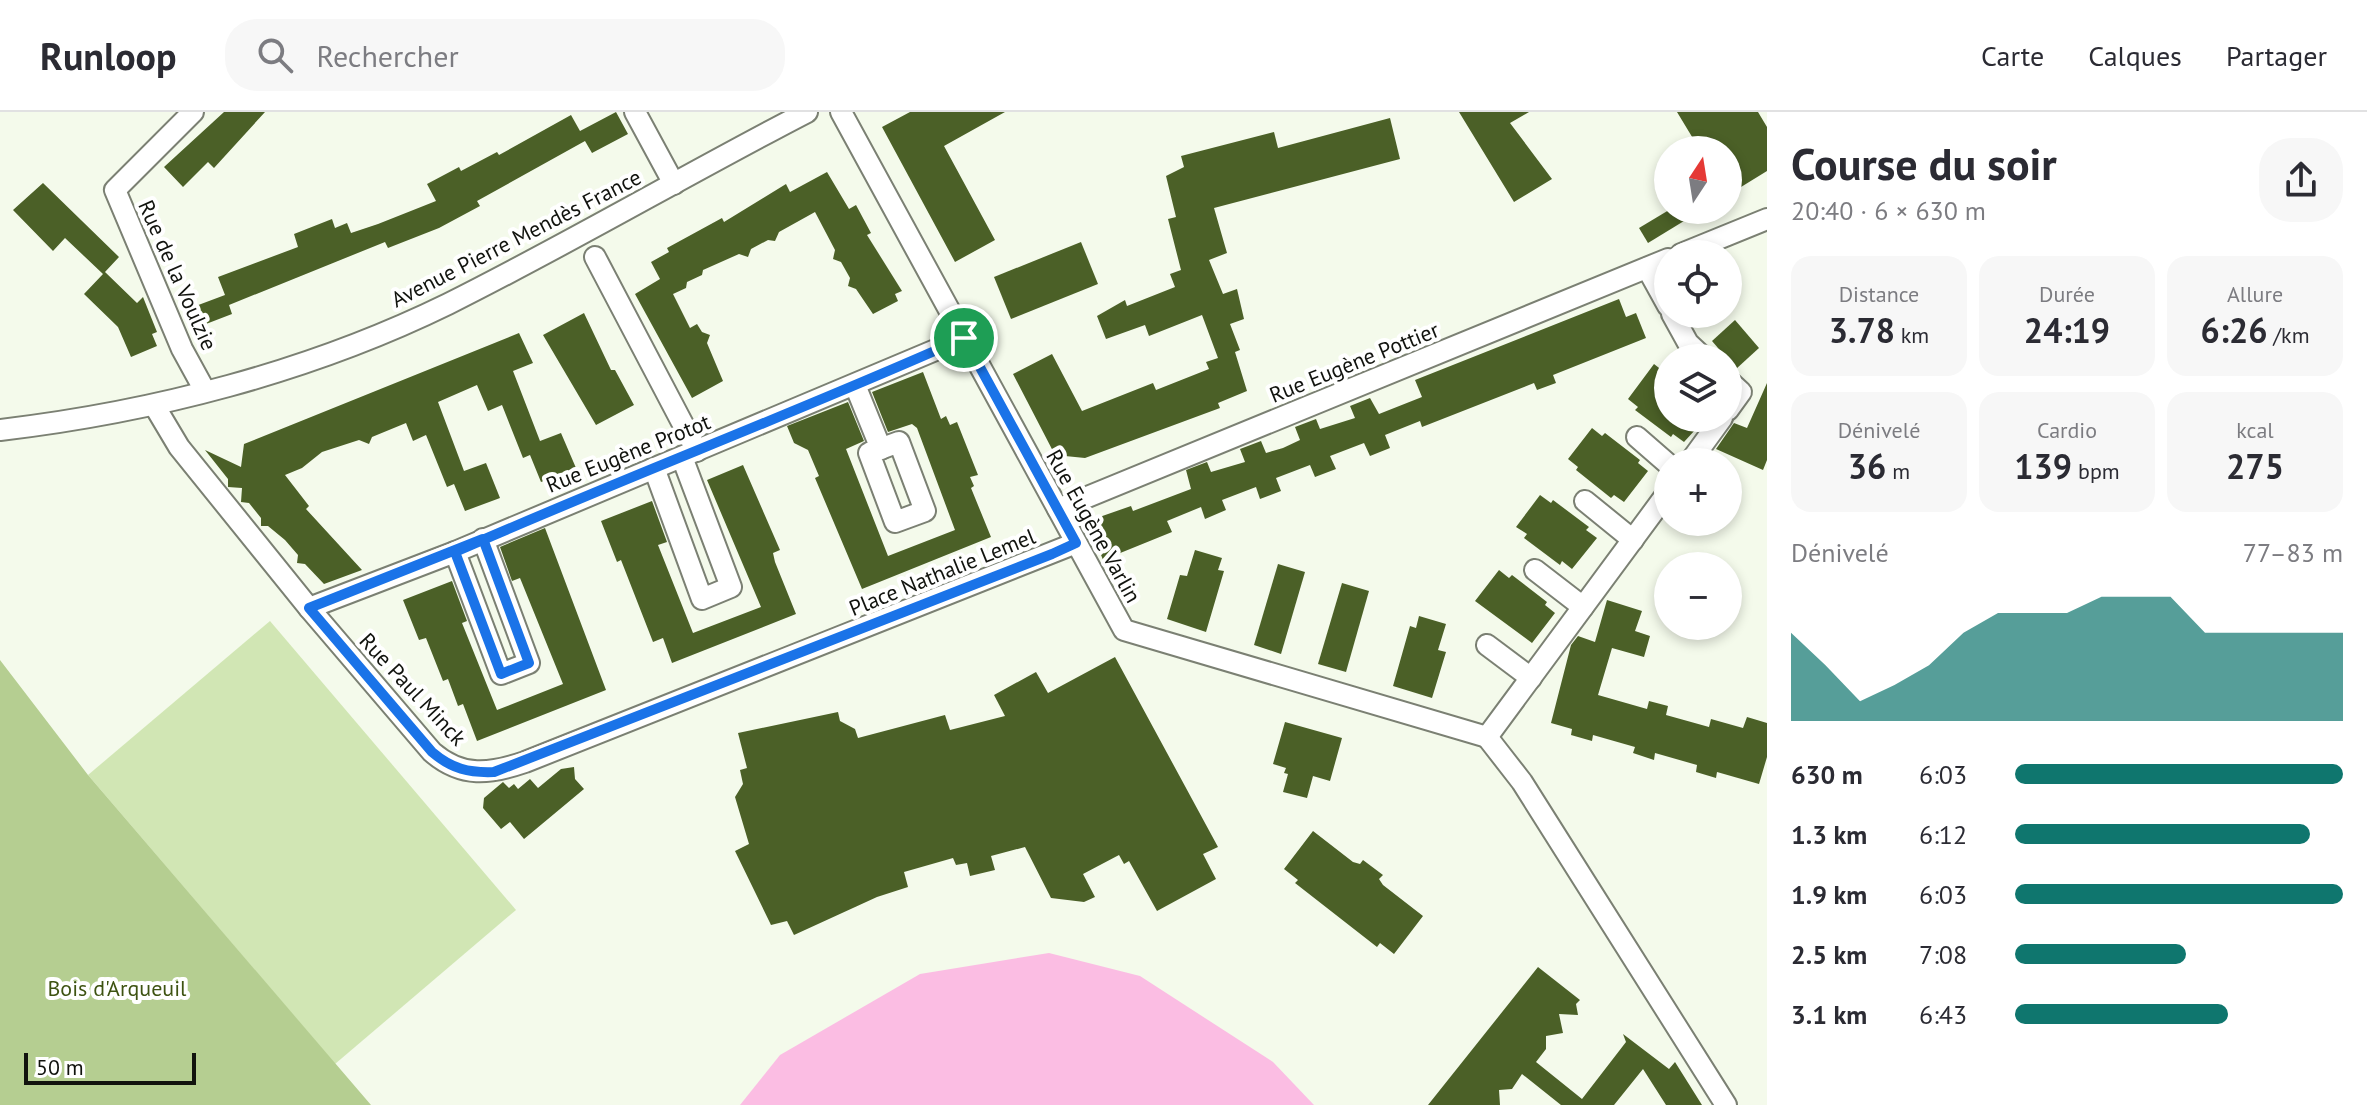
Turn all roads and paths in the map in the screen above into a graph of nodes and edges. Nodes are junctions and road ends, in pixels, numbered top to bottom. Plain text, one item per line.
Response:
1 (193, 112) edge
2 (635, 112) edge
3 (807, 112) edge
4 (841, 112) edge
5 (674, 184) junction
6 (1767, 219) edge
7 (1715, 240) edge
8 (595, 257) dead end
9 (1654, 265) edge
10 (1647, 268) junction
11 (1654, 281) edge
12 (964, 338) junction
13 (855, 385) junction
14 (205, 391) junction
15 (154, 405) junction
16 (0, 430) edge
17 (1637, 437) dead end
18 (881, 449) dead end
19 (1654, 452) edge
20 (690, 454) junction
21 (654, 468) junction
22 (1585, 501) dead end
23 (1058, 509) junction
24 (1654, 511) edge
25 (483, 539) junction
26 (1633, 540) junction
27 (1076, 543) junction
28 (455, 552) junction
29 (1535, 570) dead end
30 (1583, 607) junction
31 (309, 608) junction
32 (826, 644) joint
33 (1487, 645) dead end
34 (1531, 678) junction
35 (1487, 737) junction
36 (1726, 1105) edge

1 - 14 street, Rue de la Voulzie
2 - 5 street
3 - 5 street, Avenue Pierre Mendès France
4 - 12 street, Rue Eugène Varlin
5 - 14 street, Avenue Pierre Mendès France
6 - 7 street
8 - 20 street
9 - 10 street, Rue Eugène Pottier
10 - 11 street
10 - 23 street, Rue Eugène Pottier
12 - 13 street, Rue Eugène Protot
12 - 23 street, Rue Eugène Varlin
13 - 18 street
13 - 20 street, Rue Eugène Protot
14 - 15 street, Avenue Pierre Mendès France
15 - 16 street, Avenue Pierre Mendès France
15 - 31 street, Rue Paul Minck
17 - 19 street
20 - 21 street, Rue Eugène Protot
20 - 21 street
21 - 25 street, Rue Eugène Protot
22 - 26 street
23 - 27 street, Rue Eugène Varlin
24 - 26 street
25 - 28 street, Rue Eugène Protot
25 - 28 street
26 - 30 street
27 - 32 street, Place Nathalie Lemel
27 - 35 street, Rue Eugène Varlin
28 - 31 street, Rue Eugène Protot
29 - 30 street
30 - 34 street
31 - 32 street, Rue Paul Minck
33 - 34 street
34 - 35 street
35 - 36 street

